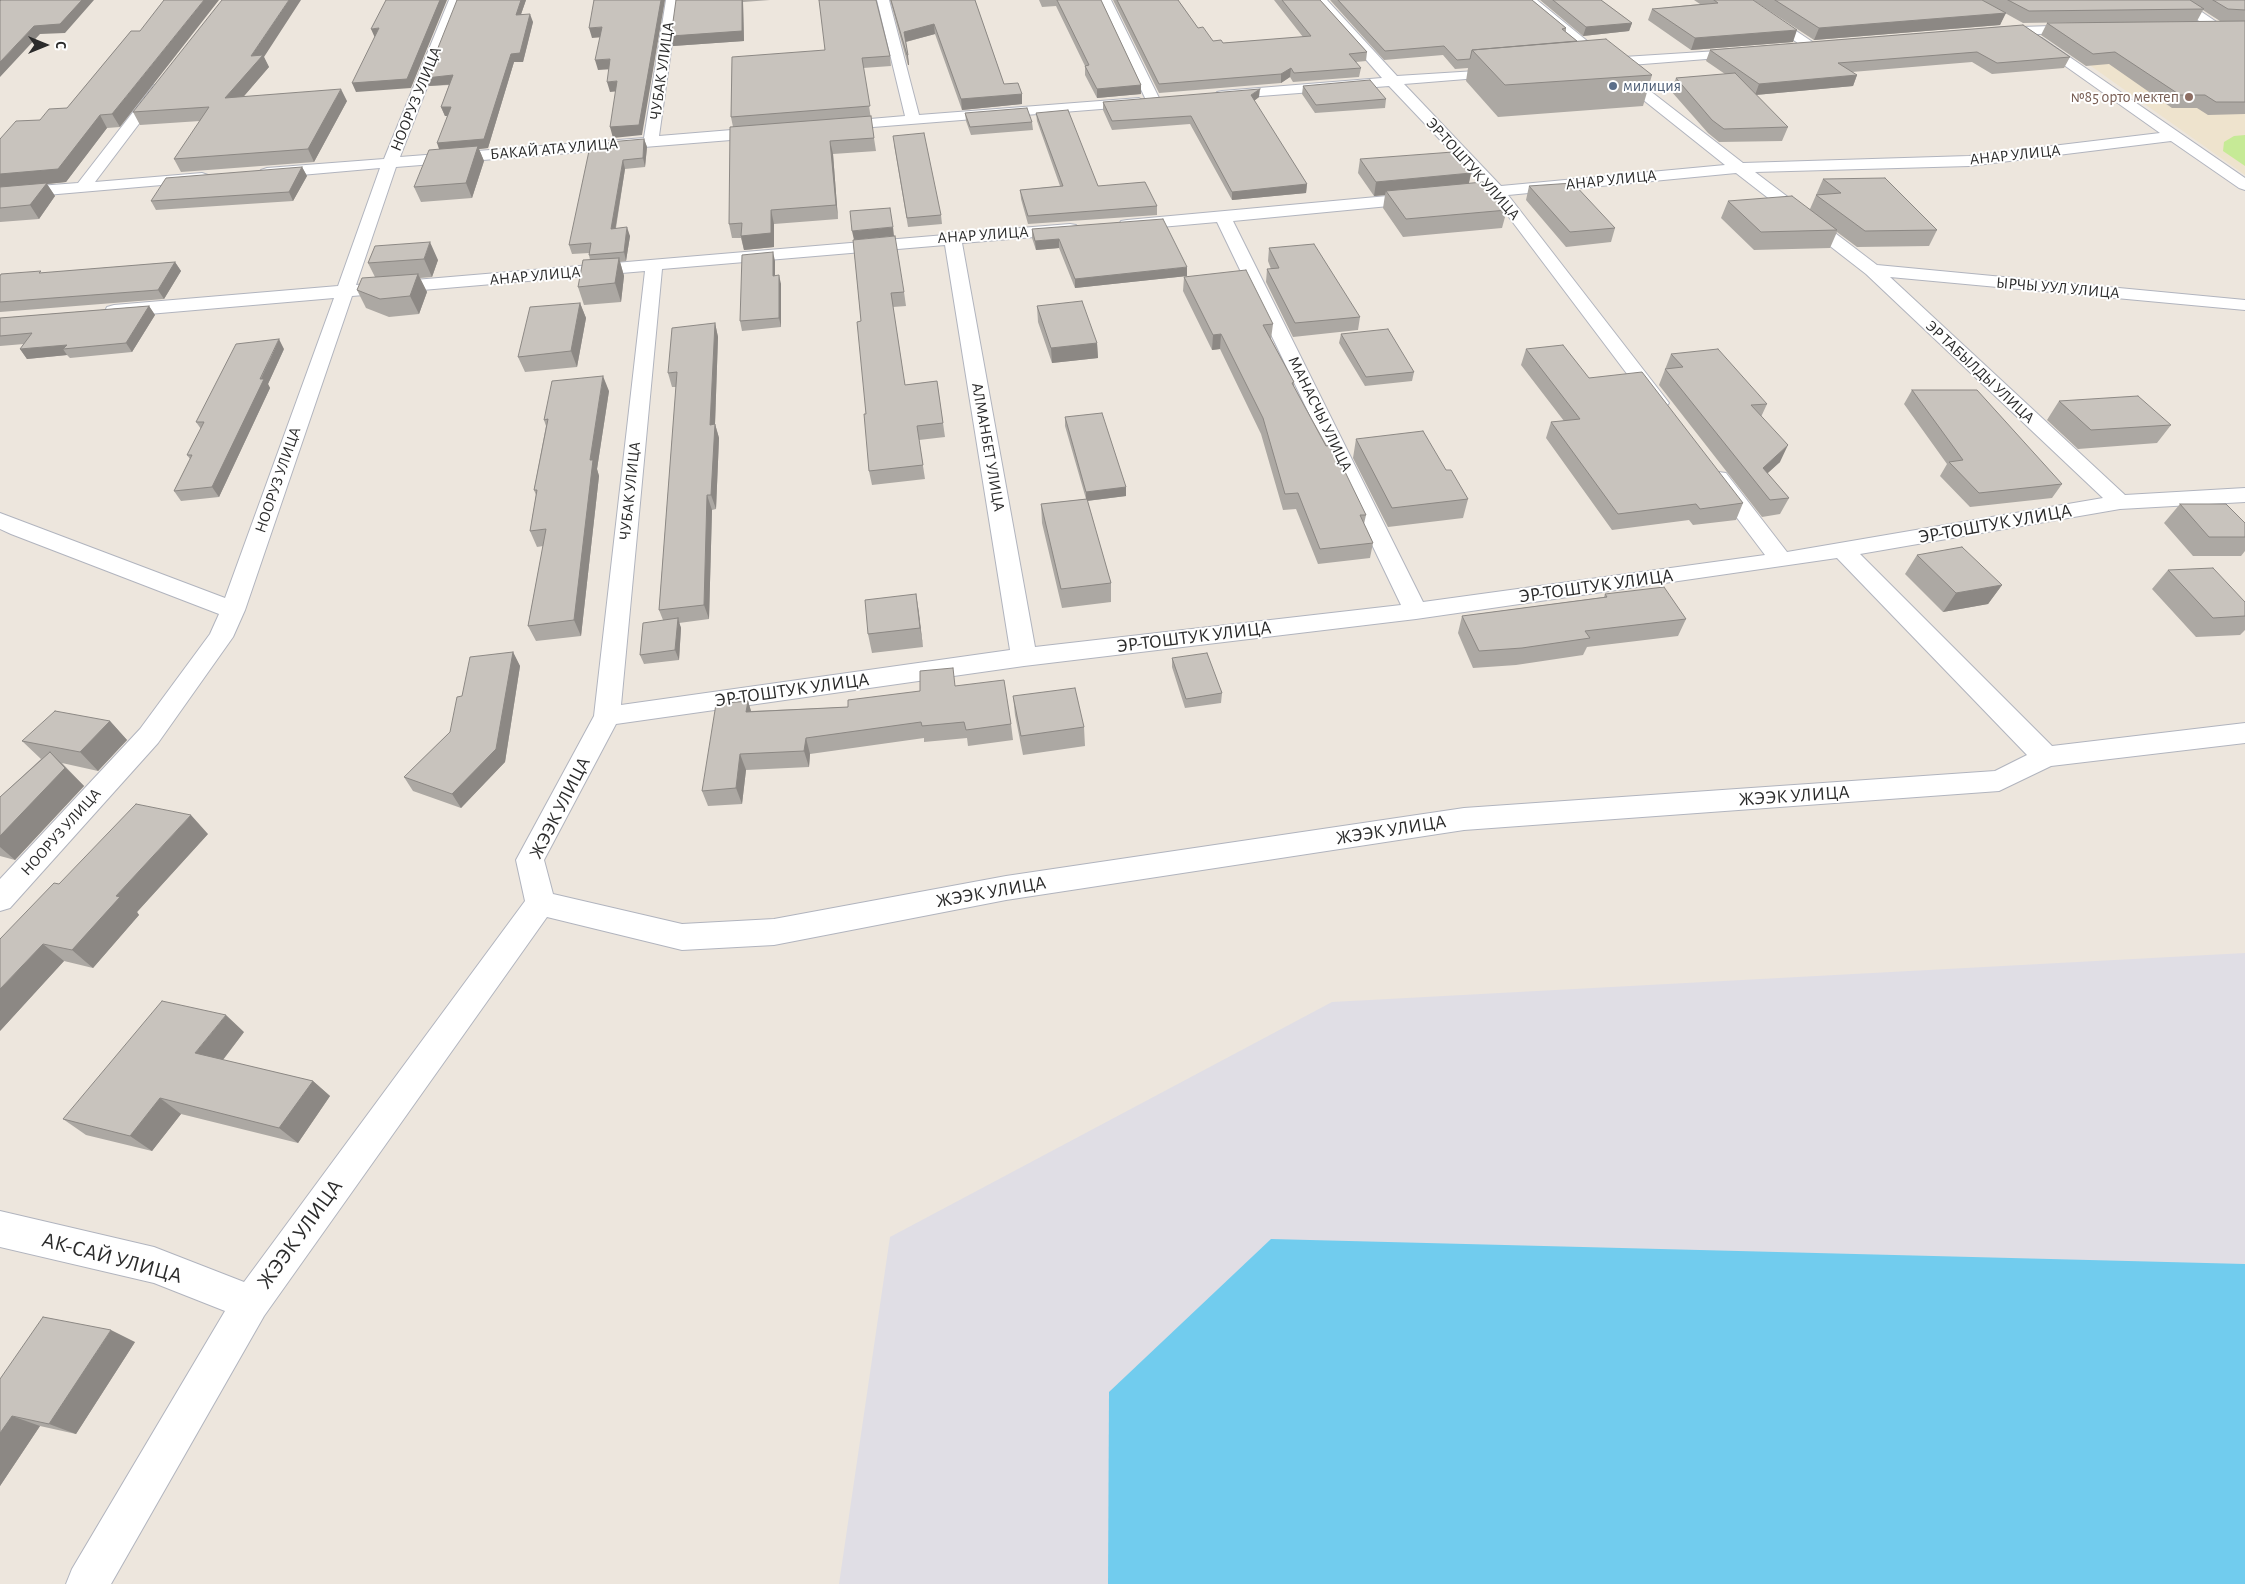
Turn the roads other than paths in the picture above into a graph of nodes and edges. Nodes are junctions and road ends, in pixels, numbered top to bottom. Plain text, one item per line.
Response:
1 (455, 0) edge
2 (672, 0) edge
3 (883, 0) edge
4 (1104, 0) edge
5 (1320, 0) edge
6 (1530, 0) edge
7 (1741, 0) edge
8 (2175, 0) edge
9 (1997, 17) edge
10 (2187, 27) edge
11 (2217, 27) junction
12 (2236, 27) edge
13 (2099, 28) edge
14 (2021, 29) junction
15 (1981, 33) edge
16 (1794, 48) edge
17 (1754, 51) edge
18 (1605, 63) junction
19 (1586, 64) edge
20 (1518, 70) edge
21 (167, 78) edge
22 (1393, 81) junction
23 (1210, 96) edge
24 (1172, 99) edge
25 (1153, 100) junction
26 (913, 120) junction
27 (816, 128) edge
28 (787, 130) edge
29 (2175, 136) junction
30 (651, 141) junction
31 (390, 163) junction
32 (1740, 168) junction
33 (251, 174) edge
34 (221, 176) edge
35 (2245, 185) edge
36 (82, 188) junction
37 (1497, 191) junction
38 (0, 194) edge
39 (1223, 218) junction
40 (1107, 226) edge
41 (1088, 228) edge
42 (952, 238) junction
43 (654, 266) junction
44 (1872, 270) junction
45 (344, 293) junction
46 (2245, 305) edge
47 (98, 312) edge
48 (1672, 419) edge
49 (1708, 466) edge
50 (2245, 494) edge
51 (2120, 502) junction
52 (9, 524) edge
53 (0, 543) edge
54 (1844, 551) junction
55 (1781, 560) junction
56 (233, 610) junction
57 (1416, 611) junction
58 (1024, 657) junction
59 (607, 716) junction
60 (2245, 733) edge
61 (2046, 757) junction
62 (0, 899) edge
63 (540, 903) junction
64 (0, 1229) edge
65 (251, 1303) junction
66 (87, 1584) edge

1 - 31 street, НООРУЗ УЛИЦА
2 - 30 street, ЧУБАК УЛИЦА
3 - 26 street
4 - 25 street
5 - 22 street, ЭР-ТОШТУК УЛИЦА
6 - 18 street
7 - 16 street
8 - 11 street
9 - 14 street
10 - 11 street
11 - 12 street
13 - 14 street
14 - 15 street
14 - 29 street
17 - 18 street
18 - 19 street
18 - 32 street, ЭР ТАБЫЛДЫ УЛИЦА
20 - 22 street
21 - 36 street
22 - 23 street
22 - 37 street, ЭР-ТОШТУК УЛИЦА
24 - 25 street
25 - 26 street
26 - 27 street
28 - 30 street, БАКАЙ АТА УЛИЦА
29 - 32 street, АНАР УЛИЦА
29 - 35 street
30 - 31 street, БАКАЙ АТА УЛИЦА
31 - 33 street, БАКАЙ АТА УЛИЦА
31 - 45 street, НООРУЗ УЛИЦА
32 - 37 street, АНАР УЛИЦА
32 - 44 street, ЭР ТАБЫЛДЫ УЛИЦА
34 - 36 street
36 - 38 street
37 - 39 street, АНАР УЛИЦА
37 - 48 street, ЭР-ТОШТУК УЛИЦА
39 - 40 street, АНАР УЛИЦА
39 - 57 street, МАНАСЧЫ УЛИЦА
41 - 42 street, АНАР УЛИЦА
42 - 43 street, АНАР УЛИЦА
42 - 58 street, АЛМАНБЕТ УЛИЦА
43 - 45 street, АНАР УЛИЦА
43 - 59 street, ЧУБАК УЛИЦА
44 - 46 street, ЫРЧЫ УУЛ УЛИЦА
44 - 51 street, ЭР ТАБЫЛДЫ УЛИЦА
45 - 47 street, АНАР УЛИЦА
45 - 56 street, НООРУЗ УЛИЦА
49 - 55 street
50 - 51 street
51 - 54 street, ЭР-ТОШТУК УЛИЦА
52 - 53 street
52 - 56 street
54 - 55 street, ЭР-ТОШТУК УЛИЦА
54 - 61 street
55 - 57 street, ЭР-ТОШТУК УЛИЦА
56 - 62 street, НООРУЗ УЛИЦА
57 - 58 street, ЭР-ТОШТУК УЛИЦА
58 - 59 street, ЭР-ТОШТУК УЛИЦА
59 - 63 street, ЖЭЭК УЛИЦА
60 - 61 street, ЖЭЭК УЛИЦА
61 - 63 street, ЖЭЭК УЛИЦА
63 - 65 street, ЖЭЭК УЛИЦА
64 - 65 street, АК-САЙ УЛИЦА
65 - 66 street, ЖЭЭК УЛИЦА

